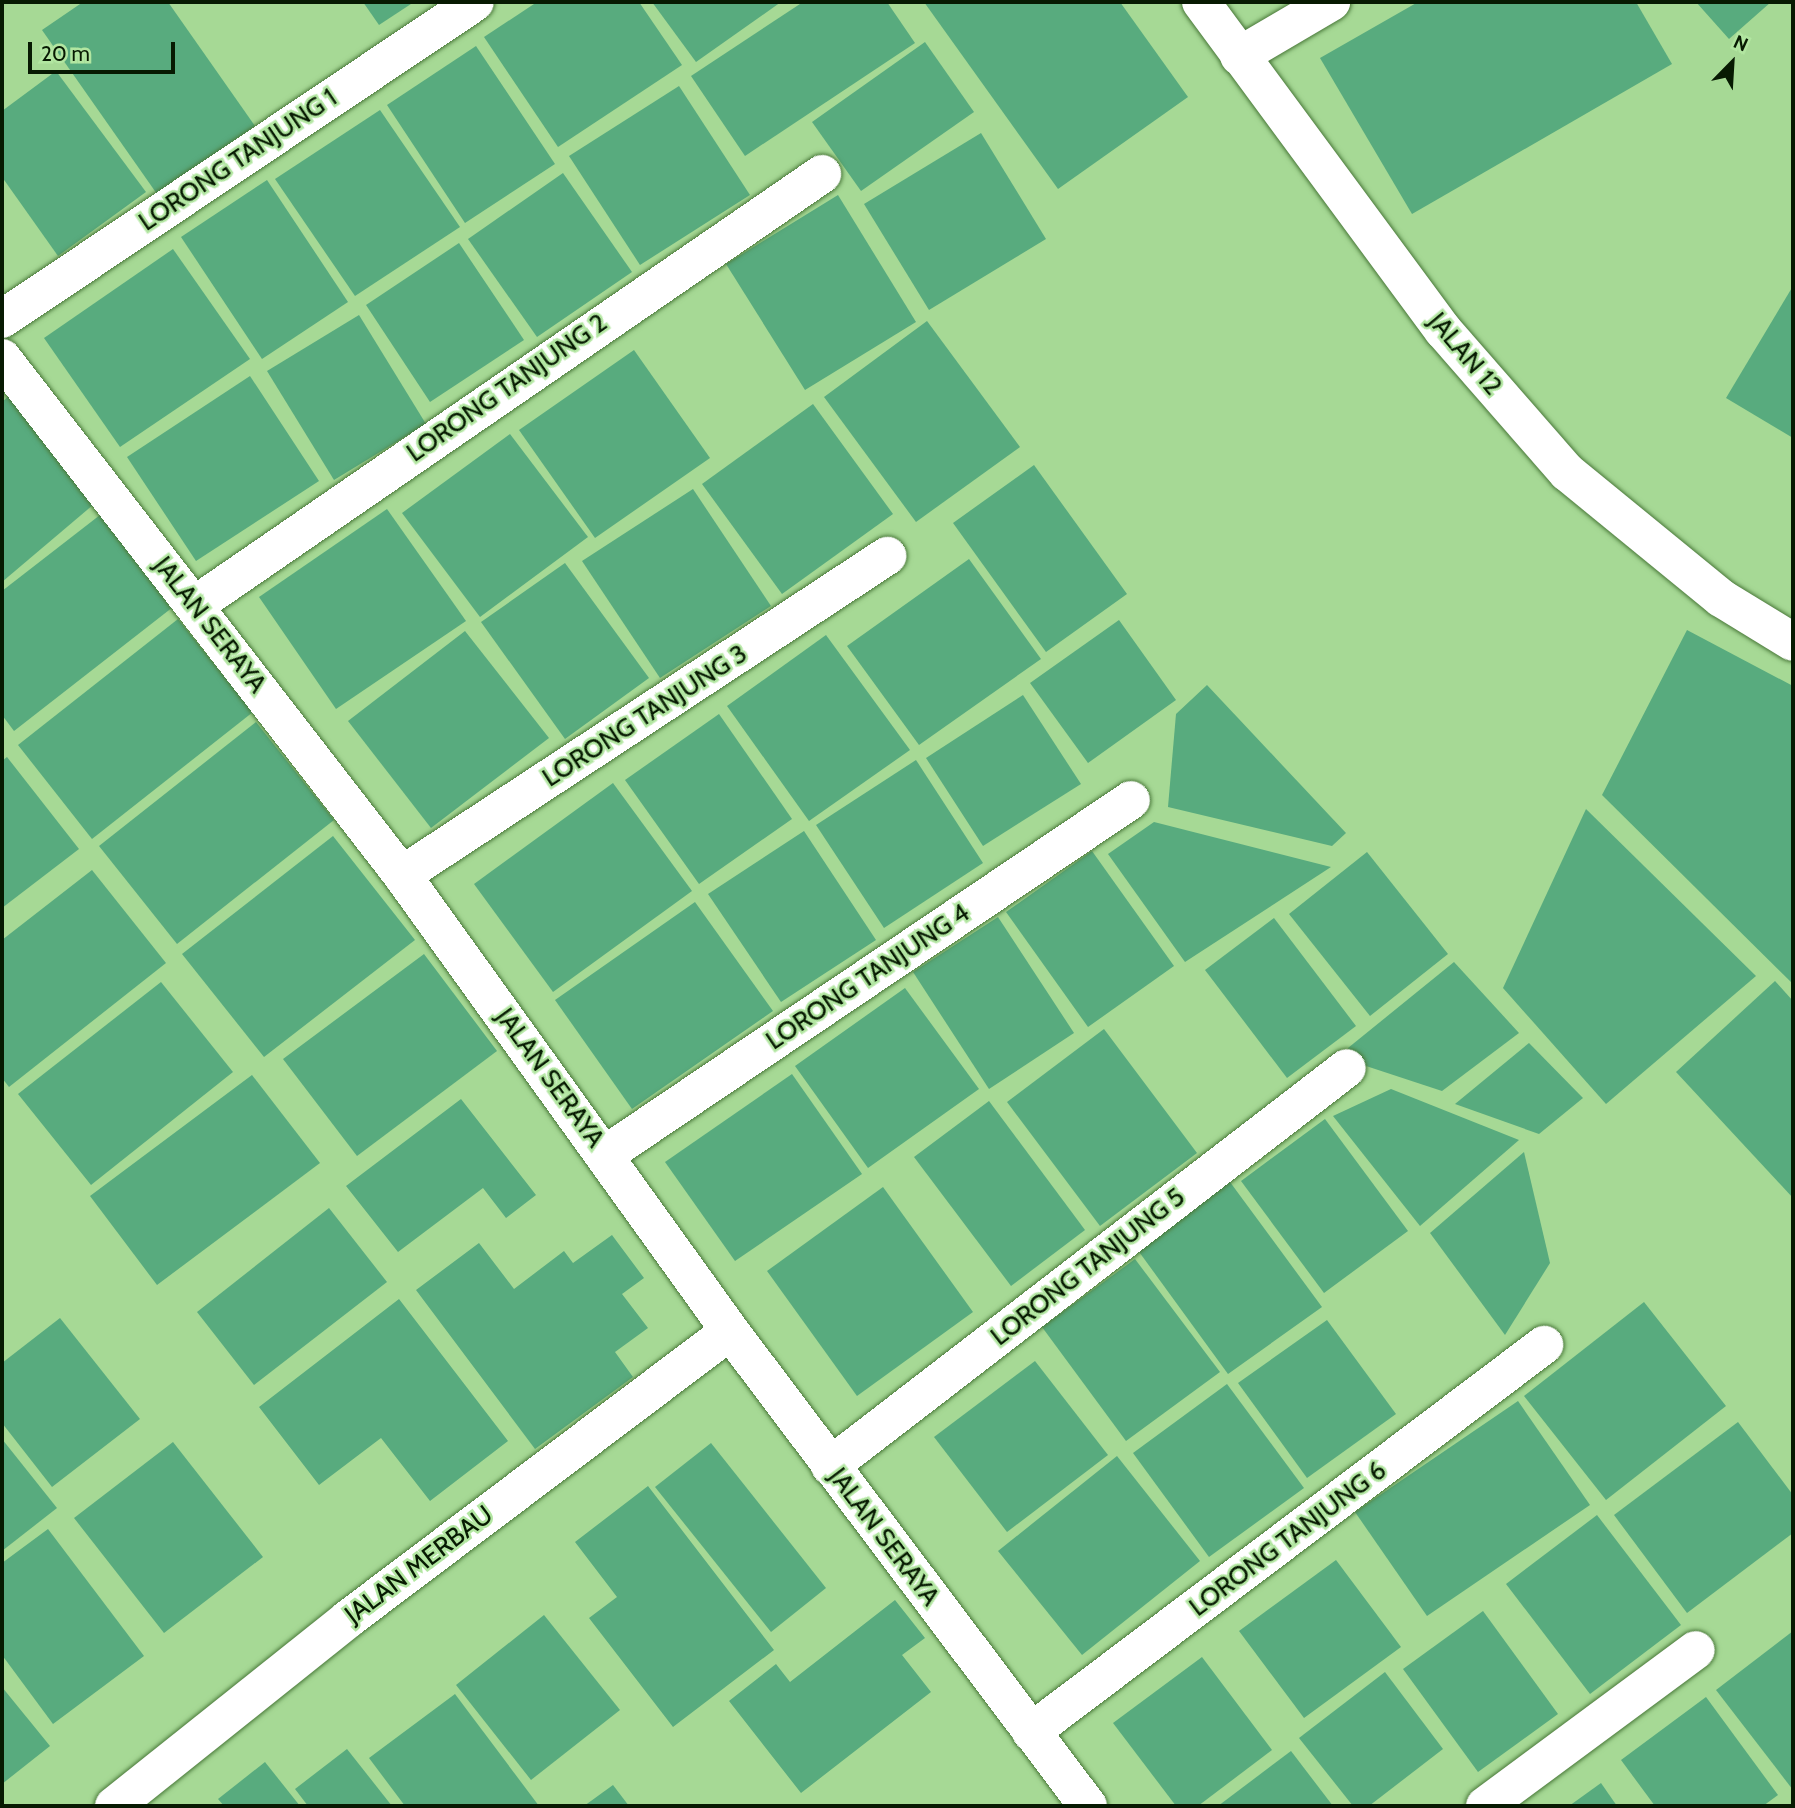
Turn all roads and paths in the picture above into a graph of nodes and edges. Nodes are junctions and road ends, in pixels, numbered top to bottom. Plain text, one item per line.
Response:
1 (475, 2) edge
2 (1201, 2) edge
3 (1331, 2) edge
4 (1239, 56) junction
5 (822, 174) dead end
6 (2, 319) edge
7 (2, 358) edge
8 (887, 556) dead end
9 (195, 605) junction
10 (1793, 642) edge
11 (1131, 800) dead end
12 (402, 876) junction
13 (1347, 1068) dead end
14 (606, 1154) junction
15 (730, 1331) junction
16 (1545, 1345) dead end
17 (830, 1466) junction
18 (1696, 1650) dead end
19 (1031, 1732) junction
20 (114, 1806) edge
21 (1088, 1806) edge
22 (1485, 1806) edge

1 - 6 street, LORONG TANJUNG 1
2 - 4 street, JALAN 12
3 - 4 street
4 - 10 street, JALAN 12
5 - 9 street, LORONG TANJUNG 2
7 - 9 street, JALAN SERAYA
8 - 12 street, LORONG TANJUNG 3
9 - 12 street, JALAN SERAYA
11 - 14 street, LORONG TANJUNG 4
12 - 14 street, JALAN SERAYA
13 - 17 street, LORONG TANJUNG 5
14 - 15 street, JALAN SERAYA
15 - 17 street, JALAN SERAYA
15 - 20 street, JALAN MERBAU
16 - 19 street, LORONG TANJUNG 6
17 - 19 street, JALAN SERAYA
18 - 22 street
19 - 21 street, JALAN SERAYA

